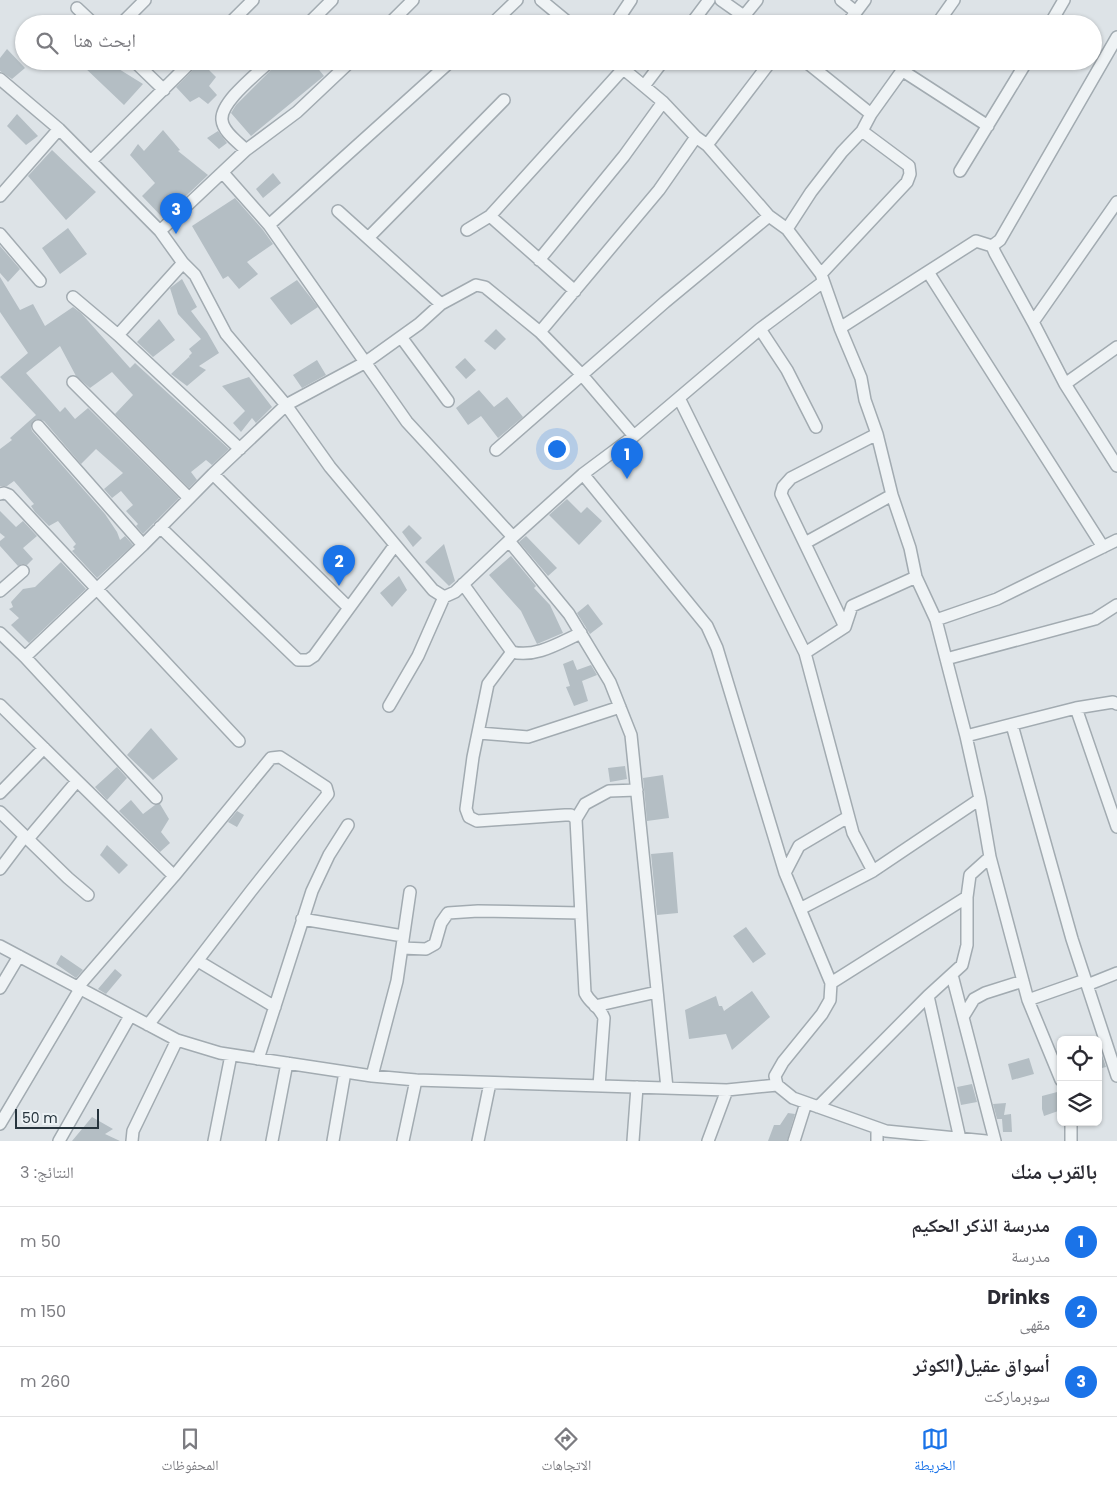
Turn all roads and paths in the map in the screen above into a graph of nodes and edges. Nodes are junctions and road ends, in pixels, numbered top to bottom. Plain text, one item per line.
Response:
1 (145, 0) edge
2 (253, 0) edge
3 (332, 0) edge
4 (413, 0) edge
5 (517, 0) edge
6 (542, 0) edge
7 (631, 0) edge
8 (709, 0) edge
9 (721, 0) edge
10 (757, 0) edge
11 (841, 0) edge
12 (865, 0) edge
13 (954, 0) edge
14 (1064, 0) edge
15 (77, 8) dead end
16 (856, 12) junction
17 (84, 15) edge
18 (130, 15) edge
19 (238, 15) edge
20 (317, 15) edge
21 (398, 15) edge
22 (501, 15) edge
23 (560, 15) edge
24 (621, 15) edge
25 (698, 15) edge
26 (743, 15) edge
27 (745, 15) edge
28 (854, 15) edge
29 (943, 15) edge
30 (1055, 15) edge
31 (1117, 37) edge
32 (1102, 63) edge
33 (143, 70) edge
34 (183, 70) edge
35 (261, 70) edge
36 (341, 70) edge
37 (441, 70) edge
38 (614, 70) edge
39 (624, 70) edge
40 (656, 70) edge
41 (764, 70) edge
42 (820, 70) edge
43 (903, 70) edge
44 (911, 70) edge
45 (1022, 70) edge
46 (1098, 70) edge
47 (0, 79) edge
48 (644, 86) junction
49 (164, 90) junction
50 (504, 100) dead end
51 (663, 102) junction
52 (872, 114) junction
53 (988, 126) junction
54 (59, 129) junction
55 (862, 131) junction
56 (696, 137) junction
57 (707, 145) junction
58 (246, 150) junction
59 (91, 162) junction
60 (960, 171) dead end
61 (223, 173) junction
62 (0, 196) edge
63 (1117, 202) edge
64 (338, 211) dead end
65 (490, 216) junction
66 (769, 216) junction
67 (269, 225) junction
68 (786, 229) junction
69 (467, 230) dead end
70 (160, 231) junction
71 (0, 234) edge
72 (368, 238) junction
73 (992, 246) junction
74 (539, 260) junction
75 (183, 263) junction
76 (928, 272) junction
77 (822, 278) junction
78 (40, 281) dead end
79 (575, 290) junction
80 (73, 297) dead end
81 (441, 304) junction
82 (1033, 322) junction
83 (840, 328) junction
84 (760, 329) junction
85 (540, 332) junction
86 (118, 335) junction
87 (401, 337) junction
88 (1117, 347) edge
89 (366, 362) junction
90 (582, 375) junction
91 (73, 382) dead end
92 (1065, 384) junction
93 (679, 398) junction
94 (448, 400) dead end
95 (286, 405) junction
96 (38, 426) dead end
97 (816, 428) dead end
98 (878, 434) junction
99 (634, 436) junction
100 (240, 449) junction
101 (496, 450) dead end
102 (1115, 458) edge
103 (213, 474) junction
104 (582, 474) junction
105 (0, 494) edge
106 (892, 495) junction
107 (189, 498) junction
108 (160, 527) junction
109 (511, 539) junction
110 (1117, 540) edge
111 (804, 543) junction
112 (143, 545) junction
113 (394, 545) junction
114 (1103, 547) junction
115 (23, 571) dead end
116 (916, 576) junction
117 (464, 584) junction
118 (97, 589) junction
119 (0, 591) edge
120 (444, 597) junction
121 (1117, 605) edge
122 (348, 607) junction
123 (1117, 614) edge
124 (1095, 618) junction
125 (936, 620) junction
126 (845, 627) junction
127 (0, 633) edge
128 (581, 633) junction
129 (512, 652) junction
130 (806, 653) junction
131 (25, 658) junction
132 (946, 659) junction
133 (1117, 704) edge
134 (0, 705) edge
135 (389, 706) dead end
136 (620, 707) junction
137 (1076, 708) junction
138 (1012, 725) junction
139 (478, 733) junction
140 (966, 736) junction
141 (239, 741) dead end
142 (44, 748) junction
143 (78, 781) junction
144 (637, 790) junction
145 (0, 794) edge
146 (156, 798) dead end
147 (980, 799) junction
148 (848, 817) junction
149 (2, 818) edge
150 (576, 819) junction
151 (348, 825) dead end
152 (1117, 827) edge
153 (26, 838) junction
154 (990, 857) junction
155 (0, 869) edge
156 (873, 871) junction
157 (785, 873) junction
158 (174, 876) junction
159 (410, 892) dead end
160 (88, 895) dead end
161 (967, 897) junction
162 (800, 909) junction
163 (581, 913) junction
164 (302, 919) junction
165 (402, 942) junction
166 (0, 946) edge
167 (19, 956) junction
168 (198, 960) junction
169 (1117, 973) edge
170 (952, 975) junction
171 (1023, 981) junction
172 (1086, 982) junction
173 (831, 983) junction
174 (0, 988) edge
175 (79, 988) junction
176 (657, 992) junction
177 (928, 996) junction
178 (1028, 1000) junction
179 (595, 1006) junction
180 (275, 1007) junction
181 (130, 1016) junction
182 (963, 1017) junction
183 (148, 1025) junction
184 (177, 1040) junction
185 (231, 1055) junction
186 (258, 1059) junction
187 (287, 1063) junction
188 (1057, 1070) edge
189 (345, 1072) junction
190 (372, 1076) junction
191 (1117, 1076) edge
192 (416, 1080) junction
193 (490, 1083) junction
194 (599, 1086) junction
195 (777, 1086) junction
196 (638, 1087) junction
197 (667, 1088) junction
198 (727, 1090) junction
199 (806, 1103) junction
200 (818, 1107) junction
201 (0, 1124) edge
202 (1071, 1126) edge
203 (877, 1128) junction
204 (960, 1139) junction
205 (59, 1141) edge
206 (132, 1141) edge
207 (214, 1141) edge
208 (272, 1141) edge
209 (333, 1141) edge
210 (403, 1141) edge
211 (478, 1141) edge
212 (633, 1141) edge
213 (708, 1141) edge
214 (794, 1141) edge
215 (877, 1141) edge
216 (986, 1141) edge
217 (995, 1141) edge
218 (1071, 1141) edge

1 - 18 street
2 - 19 street
3 - 20 street
4 - 21 street
5 - 22 street
6 - 23 street
7 - 24 street
8 - 25 street
9 - 26 street
10 - 27 street
11 - 16 street
12 - 16 street
13 - 29 street
14 - 30 street
15 - 17 street
16 - 28 street
31 - 32 street
33 - 49 street
34 - 49 street
35 - 58 street
36 - 58 street
37 - 67 street
38 - 65 street
39 - 48 street
40 - 48 street
41 - 57 street
42 - 52 street
43 - 52 street
44 - 53 street
45 - 53 street
46 - 73 street
47 - 54 street
48 - 51 street
49 - 59 street
50 - 72 street
51 - 56 street
51 - 74 street
52 - 55 street
53 - 60 street
54 - 59 street
54 - 62 street
55 - 68 street
55 - 77 street
56 - 57 street
56 - 79 street
57 - 66 street
58 - 61 street
59 - 70 street
61 - 67 street
61 - 70 street
63 - 82 street
64 - 72 street
65 - 69 street
65 - 74 street
66 - 68 street
66 - 90 street
67 - 89 street
68 - 77 street
70 - 75 street
71 - 78 street
72 - 81 street
73 - 76 street
73 - 82 street
74 - 79 street
75 - 86 street
75 - 95 street
76 - 83 street
76 - 114 street
77 - 83 street
77 - 84 street
79 - 85 street
80 - 86 street
81 - 85 street
81 - 87 street
82 - 92 street
83 - 98 street
84 - 93 street
84 - 97 street
85 - 90 street
86 - 100 street
87 - 89 street
87 - 94 street
88 - 92 street
89 - 95 street
89 - 109 street
90 - 99 street
90 - 101 street
91 - 107 street
92 - 102 street
93 - 99 street
93 - 130 street
95 - 100 street
95 - 113 street
96 - 112 street
98 - 106 street
98 - 111 street
99 - 104 street
100 - 103 street
103 - 107 street
103 - 122 street
104 - 109 street
104 - 157 street
105 - 118 street
106 - 111 street
106 - 116 street
107 - 108 street
108 - 112 street
108 - 122 street
109 - 117 street
109 - 128 street
110 - 114 street
111 - 126 street
112 - 118 street
113 - 120 street
113 - 122 street
114 - 125 street
115 - 119 street
116 - 125 street
116 - 126 street
117 - 120 street
117 - 129 street
118 - 131 street
118 - 141 street
120 - 135 street
121 - 124 street
123 - 124 street
124 - 132 street
125 - 132 street
126 - 130 street
127 - 131 street
128 - 129 street
128 - 136 street
129 - 139 street
130 - 148 street
131 - 146 street
132 - 140 street
133 - 137 street
134 - 142 street
136 - 139 street
136 - 144 street
137 - 138 street
137 - 152 street
138 - 140 street
138 - 172 street
139 - 150 street
140 - 147 street
142 - 143 street
142 - 145 street
143 - 153 street
143 - 158 street
144 - 150 street
144 - 176 street
147 - 154 street
147 - 156 street
148 - 156 street
148 - 157 street
149 - 153 street
150 - 163 street
151 - 164 street
153 - 155 street
153 - 160 street
154 - 161 street
154 - 171 street
156 - 162 street
157 - 162 street
158 - 168 street
158 - 175 street
159 - 165 street
161 - 170 street
161 - 173 street
162 - 173 street
163 - 165 street
163 - 179 street
164 - 165 street
164 - 180 street
165 - 190 street
166 - 167 street
167 - 174 street
167 - 175 street
168 - 180 street
168 - 183 street
169 - 172 street
170 - 177 street
170 - 182 street
171 - 178 street
171 - 182 street
172 - 178 street
172 - 191 street
173 - 195 street
175 - 181 street
175 - 201 street
176 - 179 street
176 - 197 street
177 - 200 street
177 - 204 street
178 - 188 street
179 - 194 street
180 - 186 street
181 - 183 street
181 - 205 street
182 - 217 street
183 - 184 street
184 - 185 street
184 - 206 street
185 - 186 street
185 - 207 street
186 - 187 street
187 - 189 street
187 - 208 street
189 - 190 street
189 - 209 street
190 - 192 street
192 - 193 street
192 - 210 street
193 - 194 street
193 - 211 street
194 - 196 street
195 - 198 street
195 - 199 street
196 - 197 street
196 - 212 street
197 - 198 street
198 - 213 street
199 - 200 street
199 - 214 street
200 - 203 street
202 - 218 street
203 - 204 street
203 - 215 street
204 - 216 street

